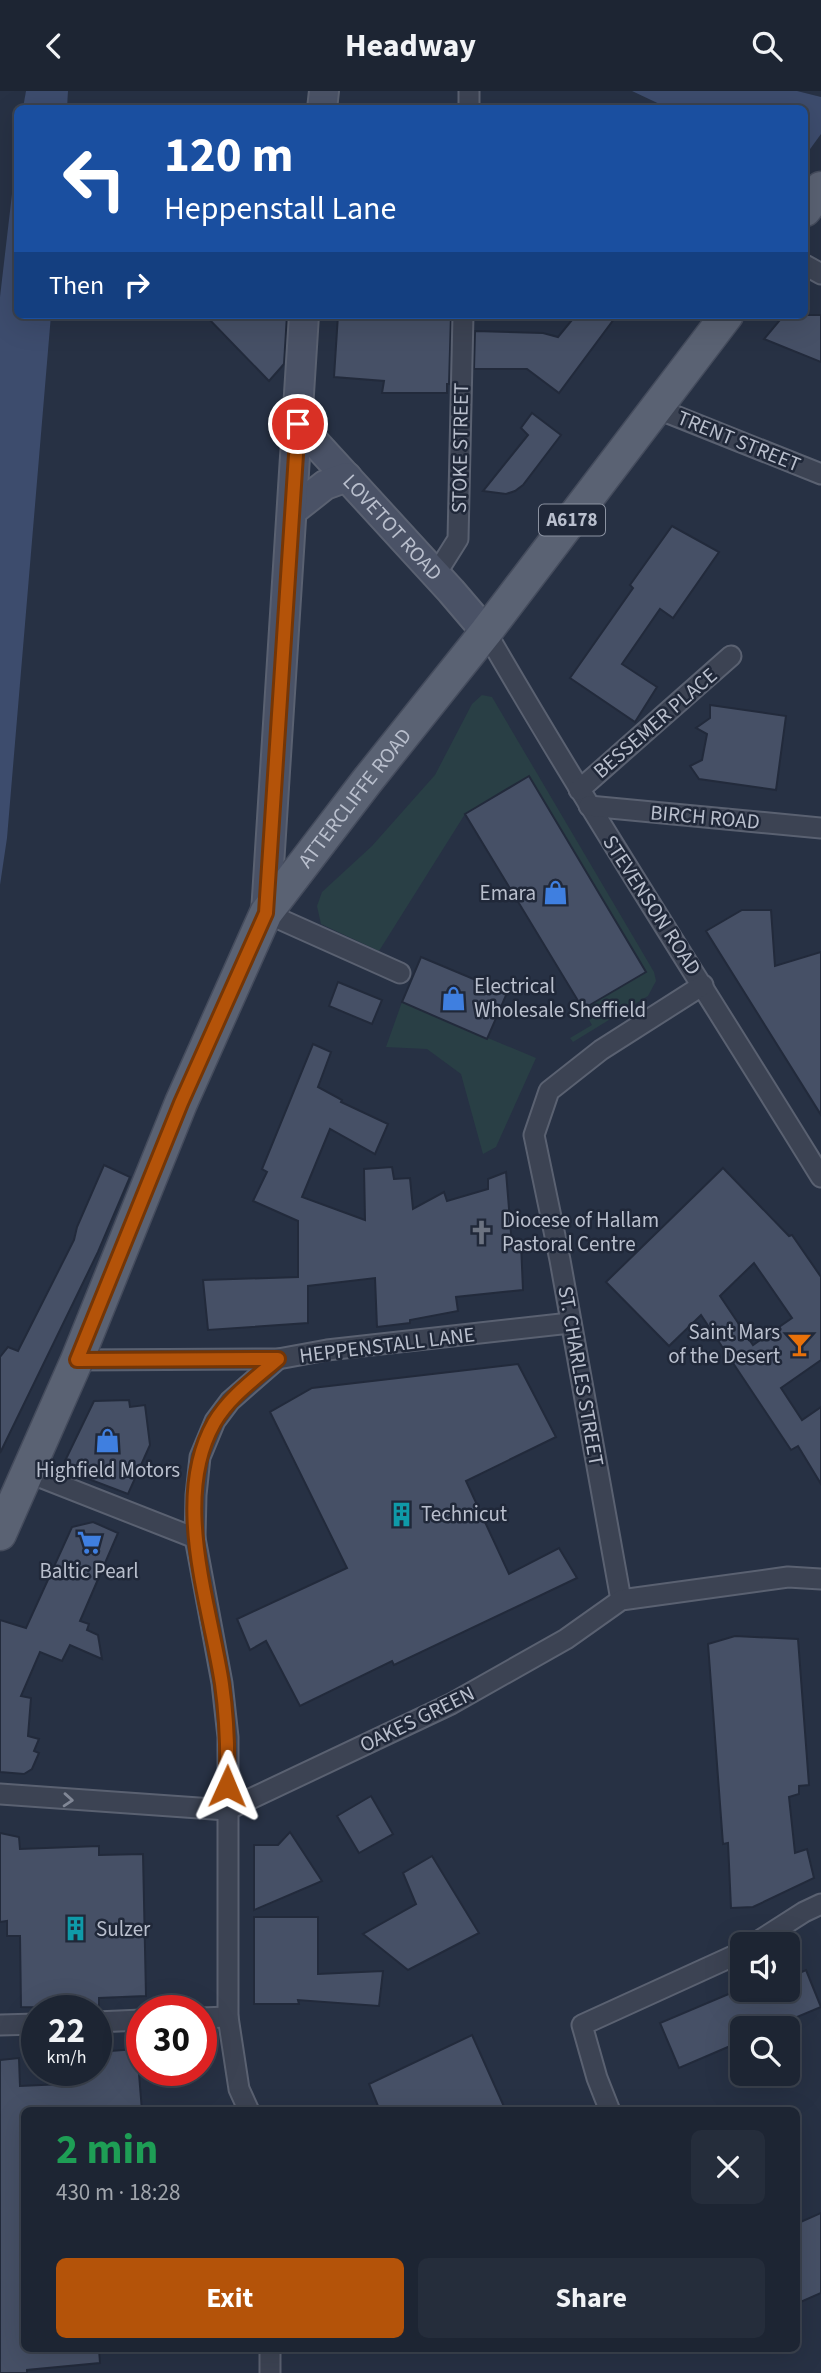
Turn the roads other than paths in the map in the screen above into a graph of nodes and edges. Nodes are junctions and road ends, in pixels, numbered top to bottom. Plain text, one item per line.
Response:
1 (304, 319) edge
2 (463, 319) edge
3 (724, 319) edge
4 (658, 409) junction
5 (298, 424) junction
6 (821, 474) edge
7 (347, 477) junction
8 (292, 511) junction
9 (436, 574) junction
10 (486, 632) junction
11 (731, 656) dead end
12 (584, 798) junction
13 (821, 828) edge
14 (266, 913) junction
15 (400, 972) dead end
16 (703, 985) junction
17 (821, 1177) edge
18 (570, 1323) junction
19 (278, 1359) junction
20 (77, 1360) junction
21 (27, 1472) junction
22 (0, 1534) edge
23 (195, 1538) junction
24 (821, 1579) edge
25 (621, 1601) junction
26 (0, 1794) edge
27 (227, 1810) junction
28 (821, 1904) edge
29 (773, 1932) edge
30 (730, 1957) edge
31 (217, 2017) edge
32 (228, 2017) junction
33 (21, 2024) edge
34 (0, 2025) edge
35 (247, 2107) edge
36 (608, 2107) edge
37 (270, 2352) edge
38 (270, 2373) edge

1 - 5 main road
2 - 9 street, STOKE STREET
3 - 4 main road, ATTERCLIFFE ROAD / A6178
4 - 6 street, TRENT STREET
4 - 10 main road, ATTERCLIFFE ROAD / A6178
5 - 7 main road, LOVETOT ROAD
5 - 8 main road
7 - 8 main road
7 - 9 main road, LOVETOT ROAD
8 - 14 main road
9 - 10 main road, LOVETOT ROAD
10 - 12 street, STEVENSON ROAD
10 - 14 main road, ATTERCLIFFE ROAD / A6178
11 - 12 street, BESSEMER PLACE
12 - 13 street, BIRCH ROAD
12 - 16 street, STEVENSON ROAD
14 - 15 street
14 - 20 main road, ATTERCLIFFE ROAD / A6178
16 - 17 street, STEVENSON ROAD
16 - 18 street, ST. CHARLES STREET
18 - 19 street, HEPPENSTALL LANE
18 - 25 street, ST. CHARLES STREET
19 - 20 street, HEPPENSTALL LANE
19 - 23 street
20 - 21 main road, ATTERCLIFFE ROAD / A6178
21 - 22 main road, ATTERCLIFFE ROAD / A6178
21 - 23 street
23 - 27 street
24 - 25 street, OAKES GREEN
25 - 27 street, OAKES GREEN
26 -> 27 street, OAKES GREEN
27 - 32 street
28 - 29 street
30 - 36 street
31 - 32 street
32 - 35 street
33 - 34 street
37 - 38 street

